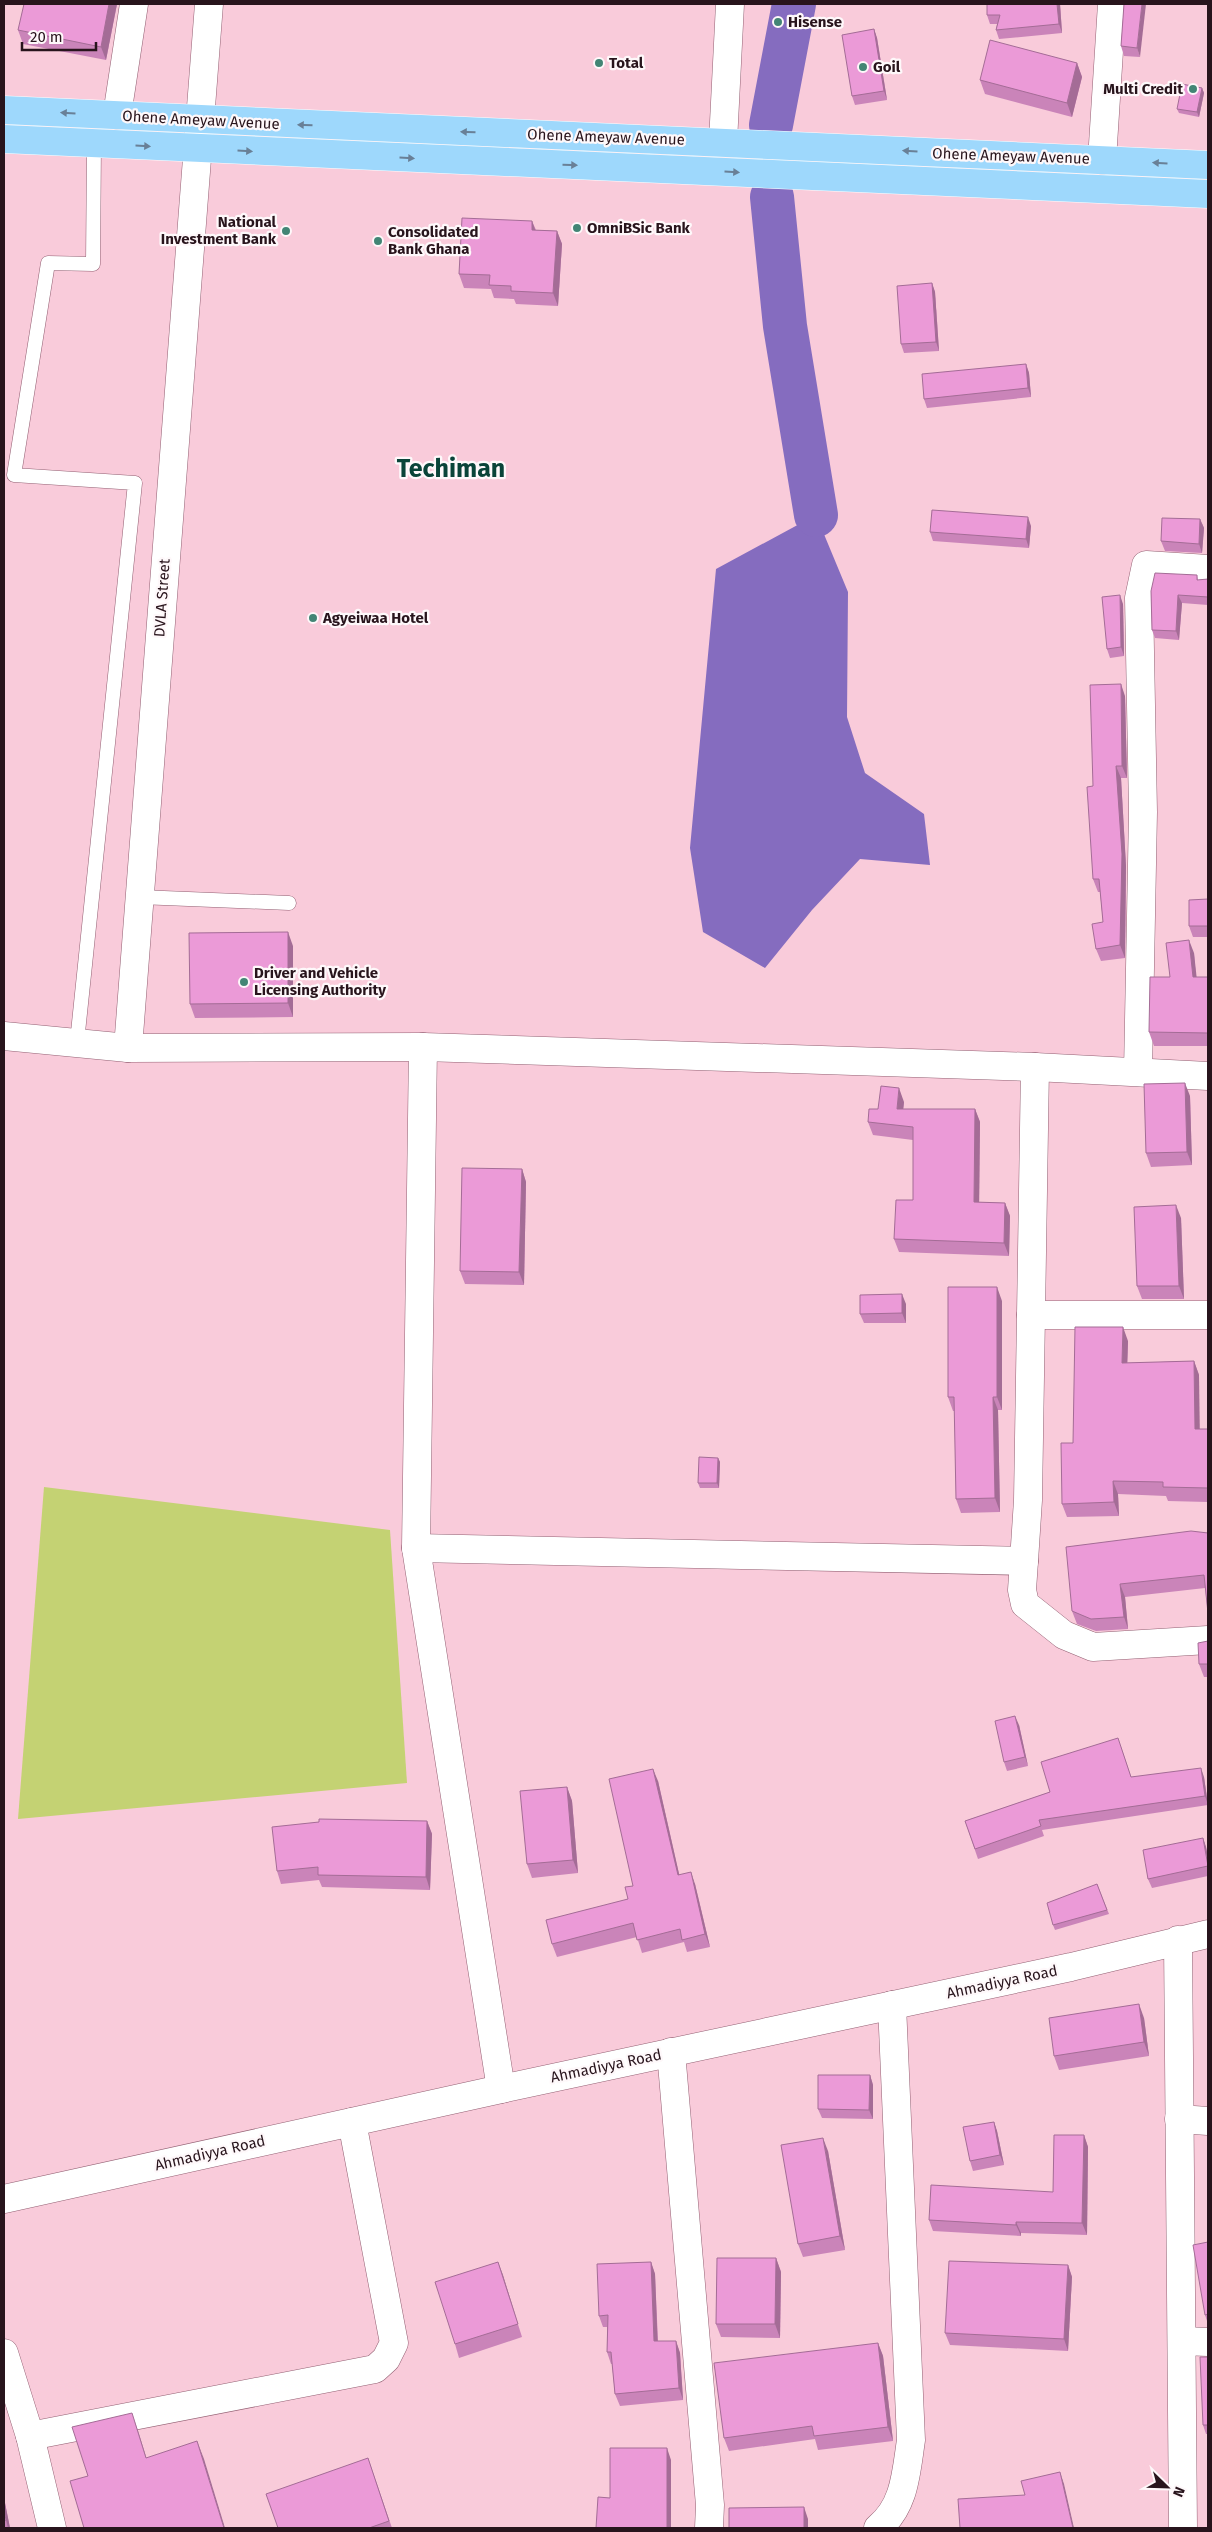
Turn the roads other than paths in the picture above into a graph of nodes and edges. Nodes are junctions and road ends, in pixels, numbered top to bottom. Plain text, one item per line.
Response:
1 (134, 4) edge
2 (209, 4) edge
3 (730, 4) edge
4 (1112, 4) edge
5 (4, 110) edge
6 (117, 115) junction
7 (198, 120) junction
8 (510, 133) junction
9 (636, 138) junction
10 (4, 140) edge
11 (723, 142) junction
12 (94, 144) junction
13 (824, 147) junction
14 (196, 149) junction
15 (956, 154) junction
16 (1102, 160) junction
17 (506, 162) junction
18 (1208, 165) edge
19 (633, 167) junction
20 (822, 176) junction
21 (954, 182) junction
22 (1208, 194) edge
23 (1208, 569) edge
24 (139, 897) junction
25 (290, 903) dead end
26 (4, 1036) edge
27 (77, 1042) junction
28 (423, 1047) junction
29 (128, 1048) junction
30 (1036, 1067) junction
31 (1138, 1072) junction
32 (1208, 1076) edge
33 (1031, 1315) junction
34 (1208, 1315) edge
35 (416, 1548) junction
36 (1024, 1561) junction
37 (1208, 1640) edge
38 (1208, 1934) edge
39 (1178, 1940) junction
40 (892, 2005) junction
41 (671, 2052) junction
42 (501, 2089) junction
43 (1179, 2119) junction
44 (1208, 2121) edge
45 (352, 2122) junction
46 (4, 2199) edge
47 (1195, 2341) edge
48 (4, 2353) edge
49 (30, 2436) junction
50 (52, 2528) edge
51 (709, 2528) edge
52 (878, 2528) edge
53 (1183, 2528) edge

1 - 6 street
2 - 7 street, DVLA Street
3 - 11 street
4 - 16 street
6 -> 5 highway, Ohene Ameyaw Avenue
6 - 7 highway, Ohene Ameyaw Avenue
8 -> 7 highway, Ohene Ameyaw Avenue
7 - 14 street, DVLA Street
8 - 9 highway, Ohene Ameyaw Avenue
8 - 17 highway
9 - 11 highway, Ohene Ameyaw Avenue
9 - 19 highway
10 - 12 highway, Ohene Ameyaw Avenue
11 - 13 highway, Ohene Ameyaw Avenue
12 -> 14 highway, Ohene Ameyaw Avenue
12 - 27 lane
15 -> 13 highway, Ohene Ameyaw Avenue
13 - 20 highway
14 -> 17 highway, Ohene Ameyaw Avenue
14 - 24 street, DVLA Street
15 - 16 highway, Ohene Ameyaw Avenue
15 - 21 highway
18 -> 16 highway, Ohene Ameyaw Avenue
17 -> 19 highway, Ohene Ameyaw Avenue
19 -> 20 highway, Ohene Ameyaw Avenue
20 - 21 highway, Ohene Ameyaw Avenue
21 - 22 highway, Ohene Ameyaw Avenue
23 - 31 street
24 - 25 lane
24 - 29 street, DVLA Street
26 - 27 street
27 - 29 street
28 - 29 street
28 - 30 street
28 - 35 street
30 - 31 street
30 - 33 street
31 - 32 street
33 - 34 street
33 - 36 street
35 - 36 street
35 - 42 street
36 - 37 street
38 - 39 street, Ahmadiyya Road
39 - 40 street, Ahmadiyya Road
39 - 43 street
40 - 41 street, Ahmadiyya Road
40 - 52 street
41 - 42 street, Ahmadiyya Road
41 - 51 street
42 - 45 street, Ahmadiyya Road
43 - 44 street
43 - 47 street
45 - 46 street, Ahmadiyya Road
45 - 49 street
47 - 53 street
48 - 49 street
49 - 50 street

